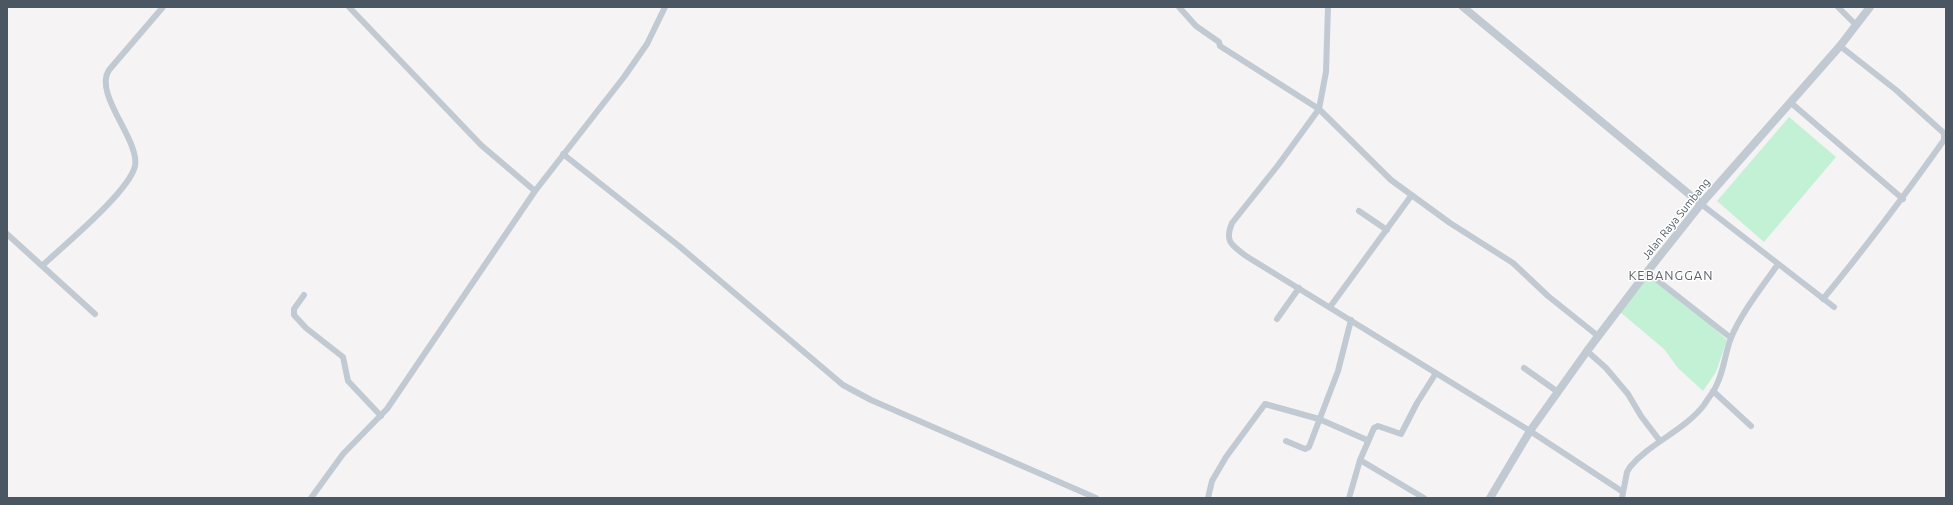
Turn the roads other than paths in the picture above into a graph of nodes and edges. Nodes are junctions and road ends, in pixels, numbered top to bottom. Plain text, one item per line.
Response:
1 (163, 7) edge
2 (348, 7) edge
3 (665, 7) edge
4 (1179, 7) edge
5 (1328, 7) edge
6 (1463, 7) edge
7 (1838, 7) edge
8 (1870, 7) edge
9 (1856, 25) junction
10 (1840, 46) junction
11 (1790, 102) junction
12 (1319, 110) junction
13 (1945, 134) edge
14 (563, 154) junction
15 (535, 191) junction
16 (1412, 196) junction
17 (1903, 199) junction
18 (1701, 204) junction
19 (1359, 211) dead end
20 (1388, 230) junction
21 (7, 234) edge
22 (1778, 264) junction
23 (42, 266) junction
24 (1647, 272) junction
25 (1299, 288) junction
26 (304, 295) dead end
27 (1823, 299) junction
28 (1330, 307) junction
29 (1834, 307) dead end
30 (95, 314) dead end
31 (1277, 319) dead end
32 (1351, 320) junction
33 (1598, 336) junction
34 (1731, 338) junction
35 (1587, 351) junction
36 (1524, 368) dead end
37 (1436, 373) junction
38 (1713, 391) junction
39 (1558, 392) junction
40 (381, 416) junction
41 (1319, 419) junction
42 (1751, 426) dead end
43 (1530, 431) junction
44 (1367, 440) junction
45 (1286, 441) dead end
46 (1660, 441) junction
47 (1360, 460) junction
48 (1623, 495) edge
49 (312, 498) edge
50 (1096, 498) edge
51 (1208, 498) edge
52 (1349, 498) edge
53 (1424, 498) edge
54 (1490, 498) edge

1 - 23 street
2 - 15 street
3 - 14 street
4 - 12 street
5 - 12 street
6 - 18 street
7 - 9 street
8 - 9 street, Jalan Raya Sumbang
9 - 10 street, Jalan Raya Sumbang
10 - 11 street, Jalan Raya Sumbang
10 - 13 street
11 - 17 street
11 - 18 street, Jalan Raya Sumbang
12 - 16 street
12 - 25 street
13 - 17 street
14 - 15 street
14 - 50 street
15 - 40 street
16 - 20 street
16 - 33 street
17 - 27 street
18 - 22 street
18 - 24 street, Jalan Raya Sumbang
19 - 20 street
20 - 28 street
21 - 23 street
22 - 27 street
22 - 34 street
23 - 30 street
24 - 33 street, Jalan Raya Sumbang
24 - 34 street
25 - 28 street
25 - 31 street
26 - 40 street
27 - 29 street
28 - 32 street
32 - 37 street
32 - 41 street
33 - 35 street, Jalan Raya Sumbang
34 - 38 street
35 - 39 street, Jalan Raya Sumbang
35 - 46 street
36 - 39 street
37 - 43 street
37 - 44 street
38 - 42 street
38 - 46 street
39 - 43 street, Jalan Raya Sumbang
40 - 49 street
41 - 44 street
41 - 45 street
41 - 51 street
43 - 48 street
43 - 54 street, Jalan Raya Sumbang
44 - 47 street
46 - 48 street
47 - 52 street
47 - 53 street

